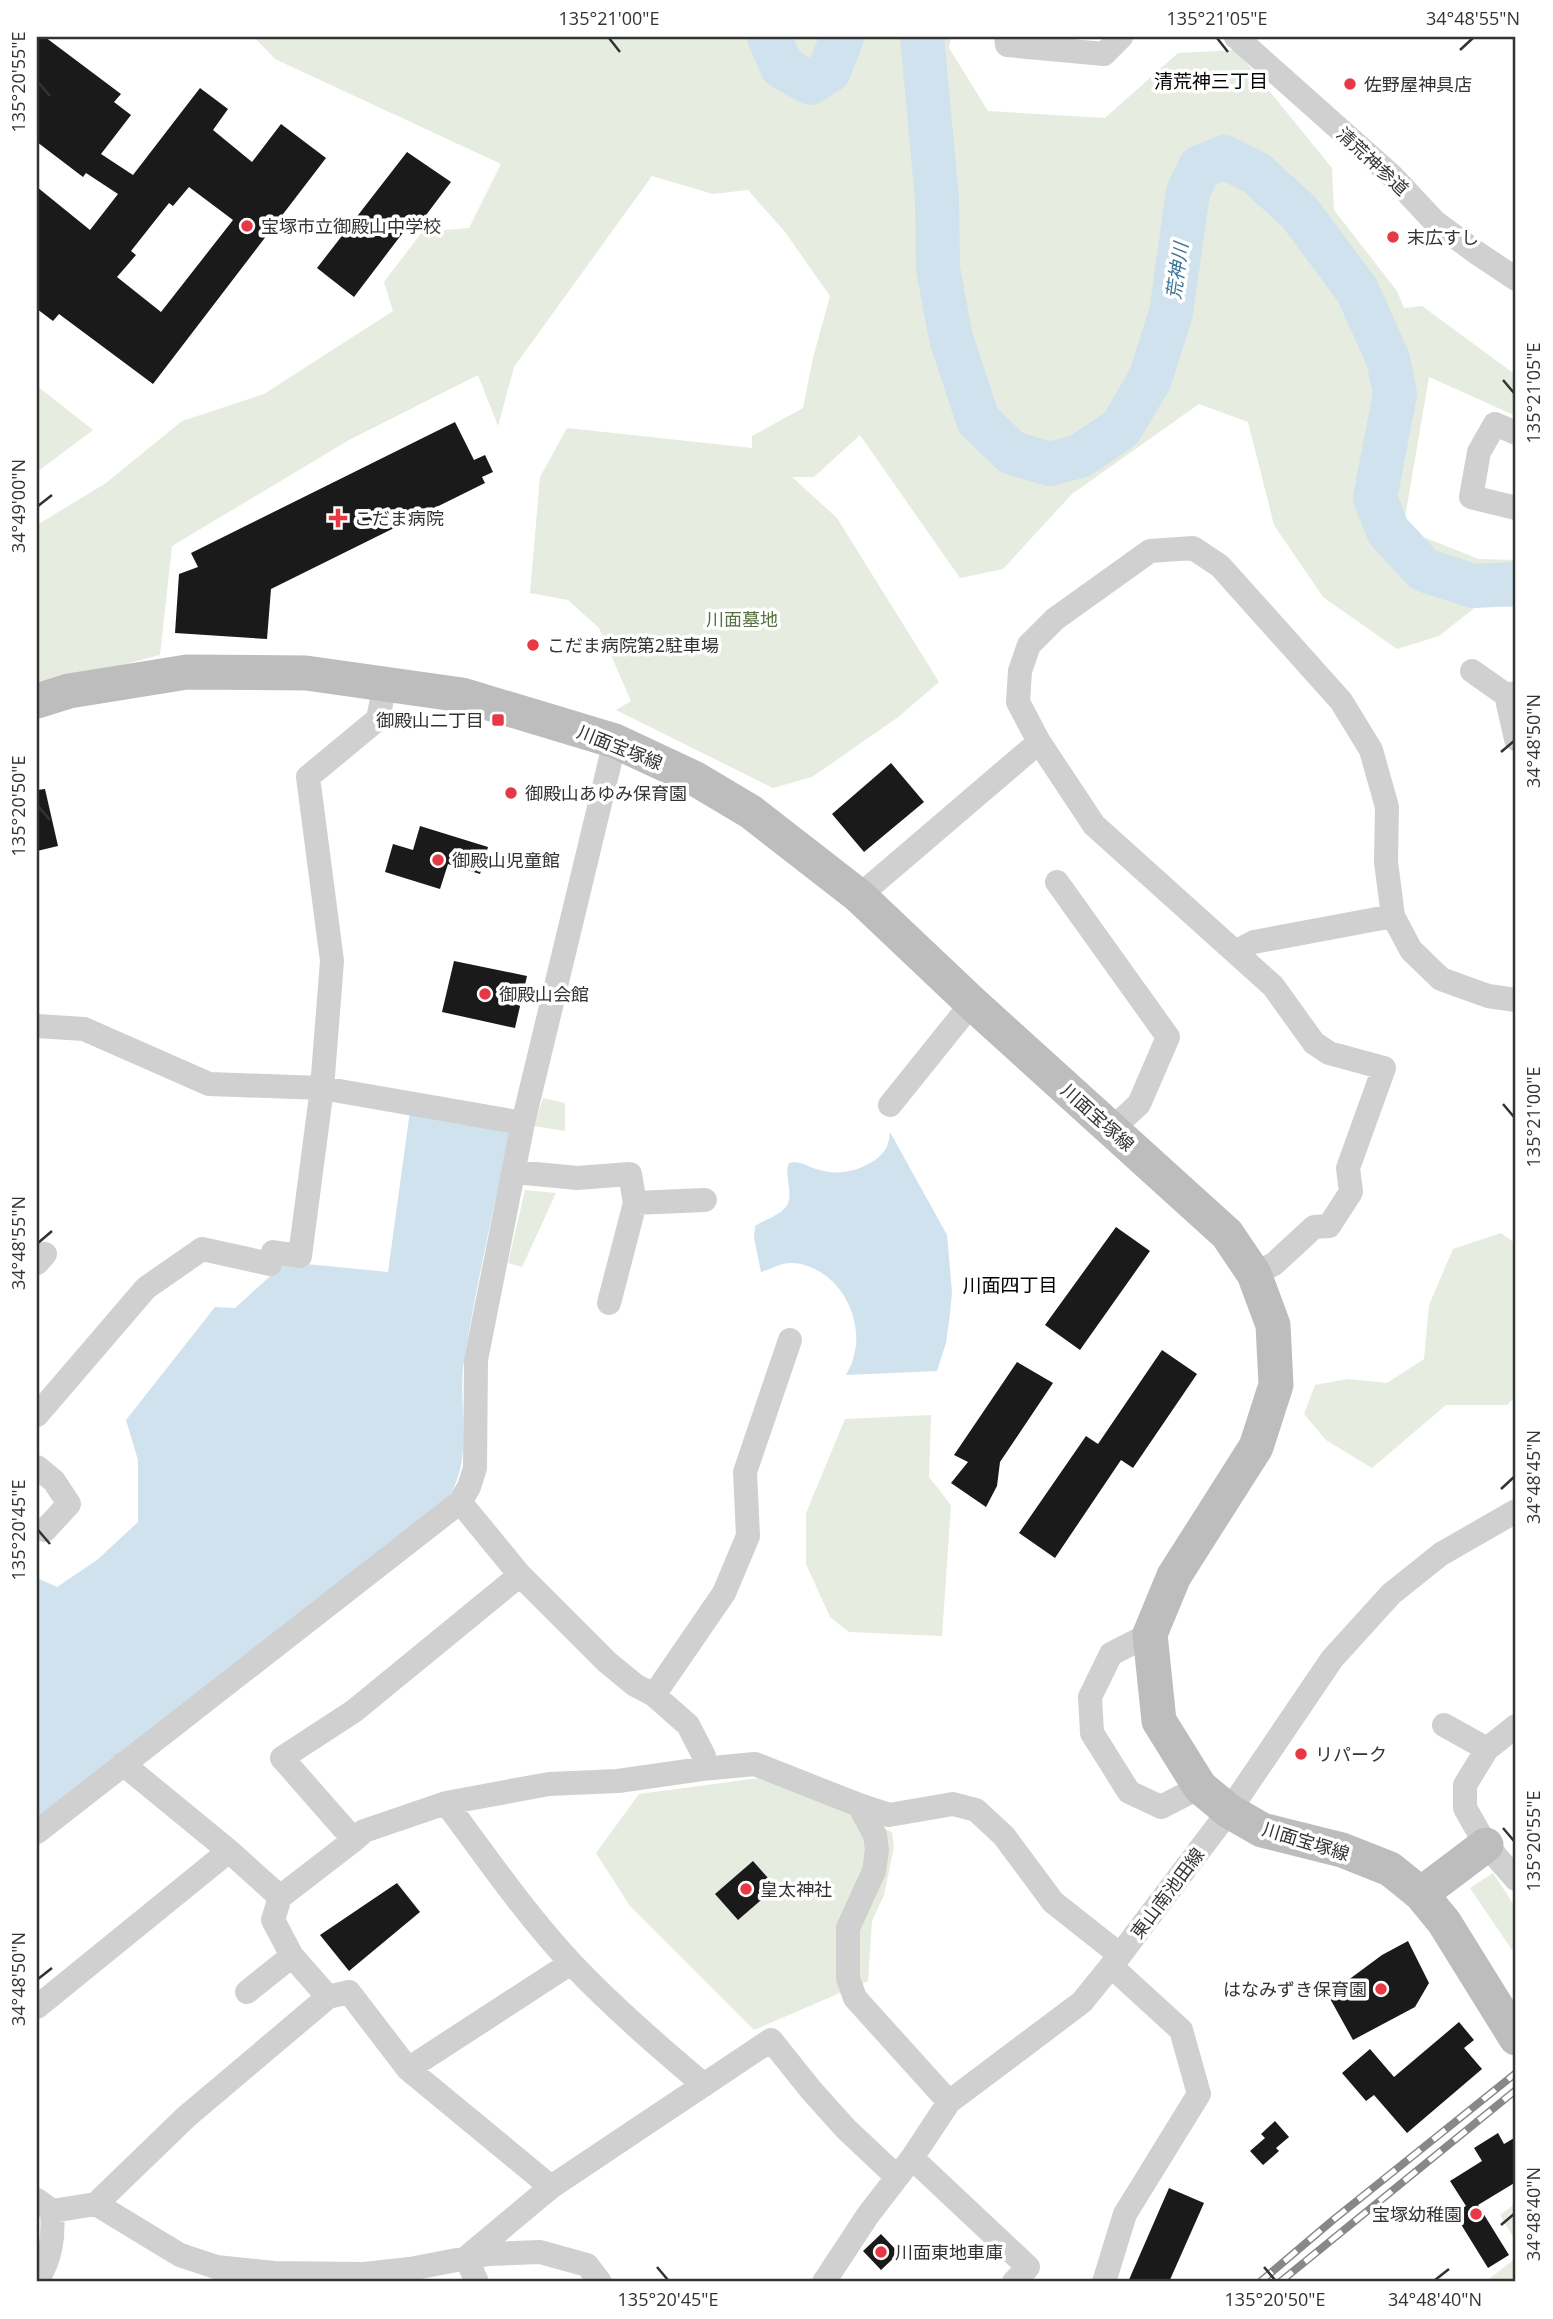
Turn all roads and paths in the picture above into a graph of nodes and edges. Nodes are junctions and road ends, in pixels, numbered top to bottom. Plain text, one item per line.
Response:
1 (1006, 37) edge
2 (1121, 37) edge
3 (1236, 37) edge
4 (1516, 279) edge
5 (1516, 433) edge
6 (1516, 508) edge
7 (1472, 671) dead end
8 (385, 684) junction
9 (1511, 694) edge
10 (37, 701) edge
11 (1516, 739) edge
12 (615, 741) junction
13 (1039, 742) junction
14 (1057, 882) dead end
15 (859, 896) junction
16 (1393, 916) junction
17 (1237, 951) junction
18 (1516, 1000) edge
19 (972, 1003) junction
20 (37, 1026) edge
21 (322, 1088) junction
22 (890, 1105) dead end
23 (523, 1123) junction
24 (1111, 1130) junction
25 (515, 1172) junction
26 (705, 1200) dead end
27 (635, 1203) junction
28 (1254, 1273) junction
29 (609, 1303) dead end
30 (790, 1340) dead end
31 (37, 1415) edge
32 (37, 1467) edge
33 (460, 1502) junction
34 (1516, 1511) edge
35 (45, 1530) dead end
36 (520, 1575) junction
37 (1150, 1634) junction
38 (654, 1695) junction
39 (1444, 1726) dead end
40 (1516, 1726) edge
41 (1487, 1749) junction
42 (122, 1764) junction
43 (702, 1769) junction
44 (1200, 1787) junction
45 (446, 1803) junction
46 (859, 1805) junction
47 (1229, 1811) junction
48 (37, 1832) edge
49 (354, 1840) junction
50 (1486, 1845) junction
51 (229, 1851) junction
52 (1514, 1872) edge
53 (1421, 1894) junction
54 (280, 1896) junction
55 (292, 1956) junction
56 (1115, 1961) junction
57 (571, 1963) junction
58 (247, 1992) dead end
59 (328, 1997) junction
60 (37, 2007) edge
61 (1516, 2038) edge
62 (408, 2068) junction
63 (704, 2085) junction
64 (948, 2102) junction
65 (904, 2167) junction
66 (551, 2187) junction
67 (96, 2204) junction
68 (44, 2206) edge
69 (466, 2258) junction
70 (401, 2276) edge
71 (37, 2281) edge
72 (826, 2281) edge
73 (477, 2282) edge
74 (600, 2282) edge
75 (1014, 2282) edge
76 (1104, 2282) edge

1 - 2 street
3 - 4 street, 清荒神参道
5 - 6 street
7 - 9 street
8 - 10 street, 川面宝塚線
8 - 12 street, 川面宝塚線
8 - 21 street
9 - 11 street
12 - 15 street, 川面宝塚線
12 - 23 street
13 - 15 street
13 - 16 street
13 - 17 street
14 - 24 street
15 - 19 street, 川面宝塚線
16 - 17 street
16 - 18 street
17 - 28 street
19 - 22 street
19 - 24 street, 川面宝塚線
20 - 21 street
21 - 23 street
21 - 31 street
23 - 25 street
24 - 28 street, 川面宝塚線
25 - 27 street
25 - 33 street
26 - 27 street
27 - 29 street
28 - 37 street, 川面宝塚線
30 - 38 street
32 - 35 street
33 - 36 street
33 - 42 street
34 - 47 street, 東山南池田線
36 - 38 street
36 - 49 street
37 - 44 street, 川面宝塚線
37 - 44 street
38 - 43 street
39 - 41 street
40 - 41 street
41 - 50 street
42 - 48 street
42 - 51 street
43 - 45 street
43 - 46 street
44 - 47 street, 川面宝塚線
45 - 49 street
45 - 57 street
46 - 56 street
46 - 64 street
47 - 53 street, 川面宝塚線
47 - 56 street, 東山南池田線
49 - 54 street
50 - 52 street
50 - 53 street
51 - 54 street
51 - 60 street
53 - 61 street, 川面宝塚線
54 - 55 street
55 - 58 street
55 - 59 street
56 - 64 street, 東山南池田線
56 - 76 street
57 - 62 street
57 - 63 street
59 - 62 street
59 - 67 street
62 - 66 street
63 - 65 street
63 - 66 street
64 - 65 street, 東山南池田線
65 - 72 street, 東山南池田線
65 - 75 street
66 - 69 street
67 - 68 street
67 - 70 street
68 - 71 street
69 - 70 street
69 - 73 street
69 - 74 street

